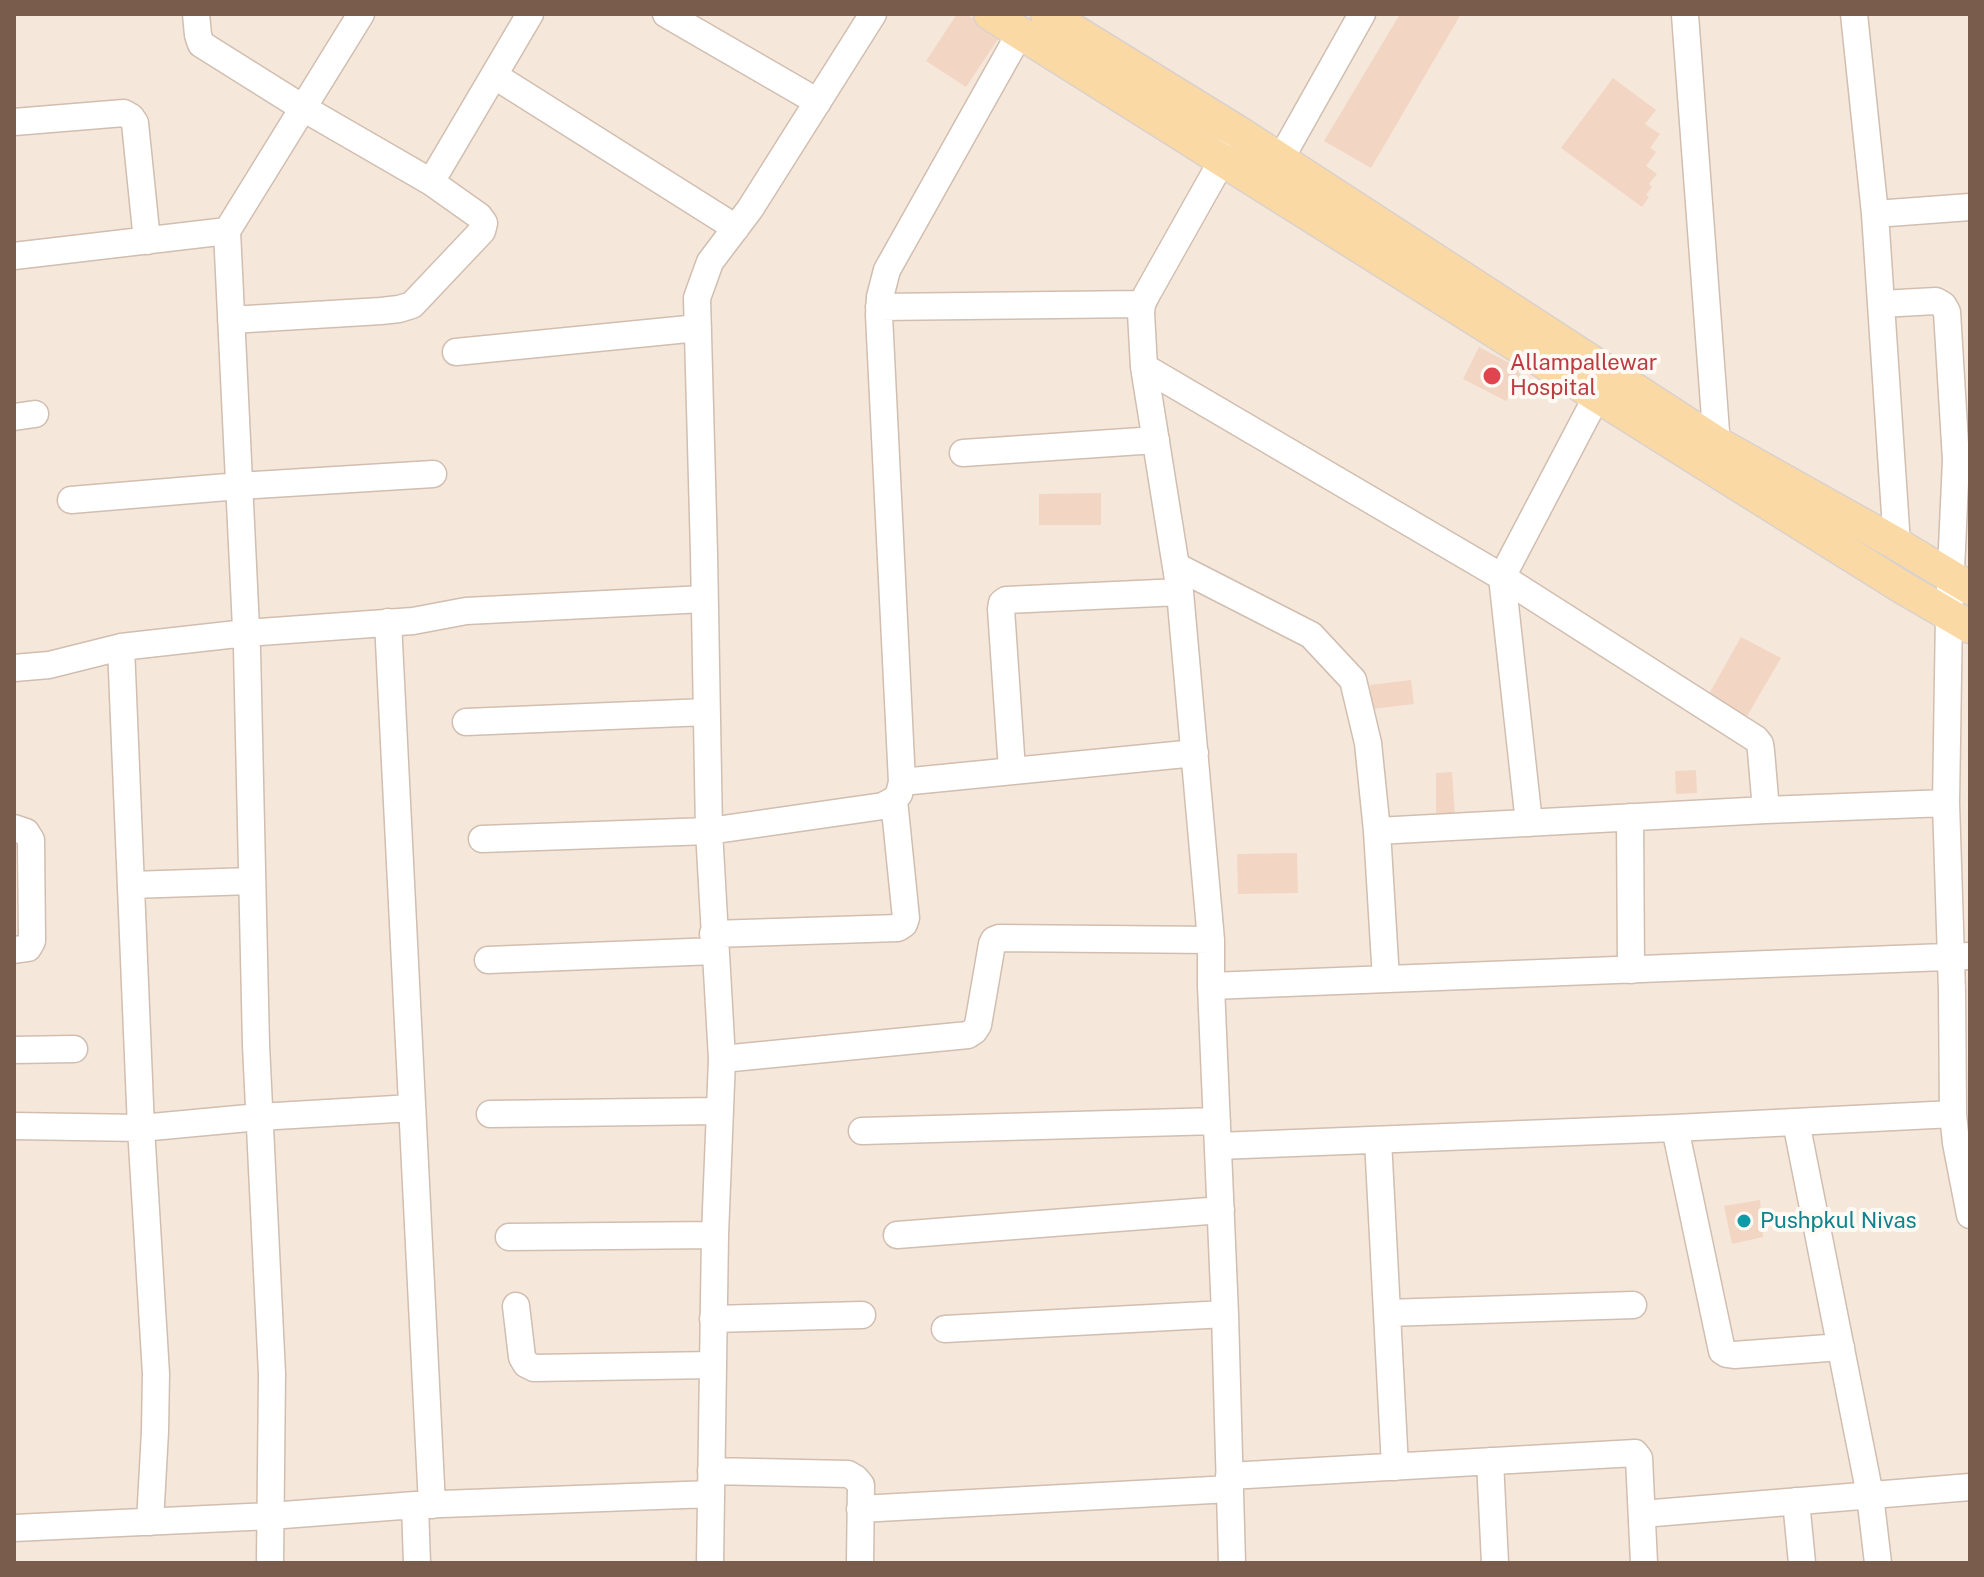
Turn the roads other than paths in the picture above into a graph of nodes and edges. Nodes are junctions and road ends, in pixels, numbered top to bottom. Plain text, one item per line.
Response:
1 (196, 14) edge
2 (361, 14) edge
3 (530, 14) edge
4 (666, 14) edge
5 (873, 14) edge
6 (990, 14) edge
7 (1047, 14) edge
8 (1362, 14) edge
9 (1682, 14) edge
10 (1703, 14) edge
11 (1854, 14) edge
12 (1020, 33) junction
13 (495, 76) junction
14 (818, 102) junction
15 (303, 108) junction
16 (14, 122) edge
17 (1238, 132) junction
18 (1223, 161) junction
19 (1273, 173) junction
20 (431, 182) junction
21 (1970, 207) edge
22 (1875, 214) junction
23 (736, 228) junction
24 (227, 231) junction
25 (147, 241) junction
26 (14, 256) edge
27 (1142, 304) junction
28 (1881, 304) junction
29 (879, 307) junction
30 (231, 320) junction
31 (698, 328) junction
32 (456, 352) dead end
33 (1144, 367) junction
34 (1597, 396) junction
35 (1156, 440) junction
36 (963, 453) dead end
37 (1718, 458) junction
38 (433, 474) dead end
39 (239, 486) junction
40 (71, 500) dead end
41 (1897, 544) junction
42 (1502, 577) junction
43 (1178, 579) junction
44 (1961, 582) edge
45 (704, 599) junction
46 (1960, 621) edge
47 (388, 622) junction
48 (246, 633) junction
49 (121, 647) junction
50 (14, 668) edge
51 (706, 712) junction
52 (466, 722) dead end
53 (1195, 753) junction
54 (1012, 770) junction
55 (898, 791) junction
56 (1946, 803) junction
57 (1766, 810) junction
58 (1630, 817) junction
59 (1529, 823) junction
60 (14, 828) edge
61 (709, 831) junction
62 (1377, 831) junction
63 (482, 839) dead end
64 (252, 881) junction
65 (131, 885) junction
66 (1211, 940) junction
67 (714, 943) junction
68 (14, 950) edge
69 (1961, 956) edge
70 (488, 960) dead end
71 (1631, 970) junction
72 (1386, 979) junction
73 (1211, 986) junction
74 (74, 1049) dead end
75 (14, 1050) edge
76 (722, 1059) junction
77 (412, 1108) junction
78 (718, 1111) junction
79 (490, 1114) dead end
80 (1953, 1114) junction
81 (259, 1117) junction
82 (1796, 1122) junction
83 (14, 1126) edge
84 (141, 1128) junction
85 (1675, 1128) junction
86 (862, 1131) dead end
87 (1217, 1134) junction
88 (1378, 1140) junction
89 (1221, 1210) junction
90 (1970, 1215) edge
91 (715, 1235) junction
92 (897, 1235) dead end
93 (509, 1237) dead end
94 (1633, 1305) dead end
95 (516, 1306) dead end
96 (1387, 1313) junction
97 (1225, 1314) junction
98 (862, 1315) dead end
99 (713, 1319) junction
100 (945, 1329) dead end
101 (1841, 1347) junction
102 (712, 1365) junction
103 (1490, 1461) junction
104 (1395, 1467) junction
105 (711, 1482) junction
106 (1229, 1482) junction
107 (1970, 1487) edge
108 (1870, 1495) junction
109 (1796, 1501) junction
110 (423, 1505) junction
111 (860, 1509) junction
112 (1642, 1514) junction
113 (270, 1516) junction
114 (150, 1522) junction
115 (14, 1528) edge
116 (270, 1563) edge
117 (417, 1563) edge
118 (710, 1563) edge
119 (860, 1563) edge
120 (1232, 1563) edge
121 (1495, 1563) edge
122 (1644, 1563) edge
123 (1802, 1563) edge
124 (1878, 1563) edge

1 - 15 street
2 - 15 street
3 - 13 street
4 - 14 street
5 - 14 street
6 - 12 main road
7 - 17 main road
8 - 19 street
9 - 10 street
9 - 37 street
11 - 22 street
12 - 18 main road
12 - 29 street
13 - 20 street
13 - 23 street
14 - 23 street
15 - 20 street
15 - 24 street
16 - 25 street
17 - 18 street
17 - 19 main road
18 - 19 main road
18 - 27 street
19 - 34 main road
19 - 37 main road
20 - 30 street
21 - 22 street
22 - 28 street
23 - 31 street
24 - 25 street
24 - 30 street
25 - 26 street
27 - 29 street
27 - 33 street
28 - 41 street
28 - 44 street
29 - 55 street
30 - 39 street
31 - 32 street
31 - 45 street
33 - 35 street
33 - 42 street
34 - 37 main road
34 - 42 street
35 - 36 street
35 - 43 street
37 - 41 main road
37 - 46 main road
38 - 39 street
39 - 40 street
39 - 48 street
41 - 44 main road
42 - 57 street
42 - 59 street
43 - 53 street
43 - 54 street
43 - 62 street
44 - 46 street
45 - 47 street
45 - 51 street
46 - 56 street
47 - 48 street
47 - 77 street
48 - 49 street
48 - 64 street
49 - 50 street
49 - 65 street
51 - 52 street
51 - 61 street
53 - 54 street
53 - 66 street
54 - 55 street
55 - 61 street
55 - 67 street
56 - 57 street
56 - 69 street
57 - 58 street
58 - 59 street
58 - 71 street
59 - 62 street
60 - 68 street
61 - 63 street
61 - 67 street
62 - 72 street
64 - 65 street
64 - 81 street
65 - 84 street
66 - 73 street
66 - 76 street
67 - 70 street
67 - 76 street
69 - 71 street
69 - 80 street
71 - 72 street
72 - 73 street
73 - 87 street
74 - 75 street
76 - 78 street
77 - 81 street
77 - 110 street
78 - 79 street
78 - 91 street
80 - 82 street
80 - 90 street
81 - 84 street
81 - 113 street
82 - 85 street
82 - 101 street
83 - 84 street
84 - 114 street
85 - 88 street
85 - 101 street
86 - 87 street
87 - 88 street
87 - 89 street
88 - 96 street
89 - 92 street
89 - 97 street
91 - 93 street
91 - 99 street
94 - 96 street
95 - 102 street
96 - 104 street
97 - 100 street
97 - 106 street
98 - 99 street
99 - 102 street
101 - 108 street
102 - 105 street
103 - 104 street
103 - 112 street
103 - 121 street
104 - 106 street
105 - 110 street
105 - 111 street
105 - 118 street
106 - 111 street
106 - 120 street
107 - 108 street
108 - 109 street
108 - 124 street
109 - 112 street
109 - 123 street
110 - 113 street
110 - 117 street
111 - 119 street
112 - 122 street
113 - 114 street
113 - 116 street
114 - 115 street

